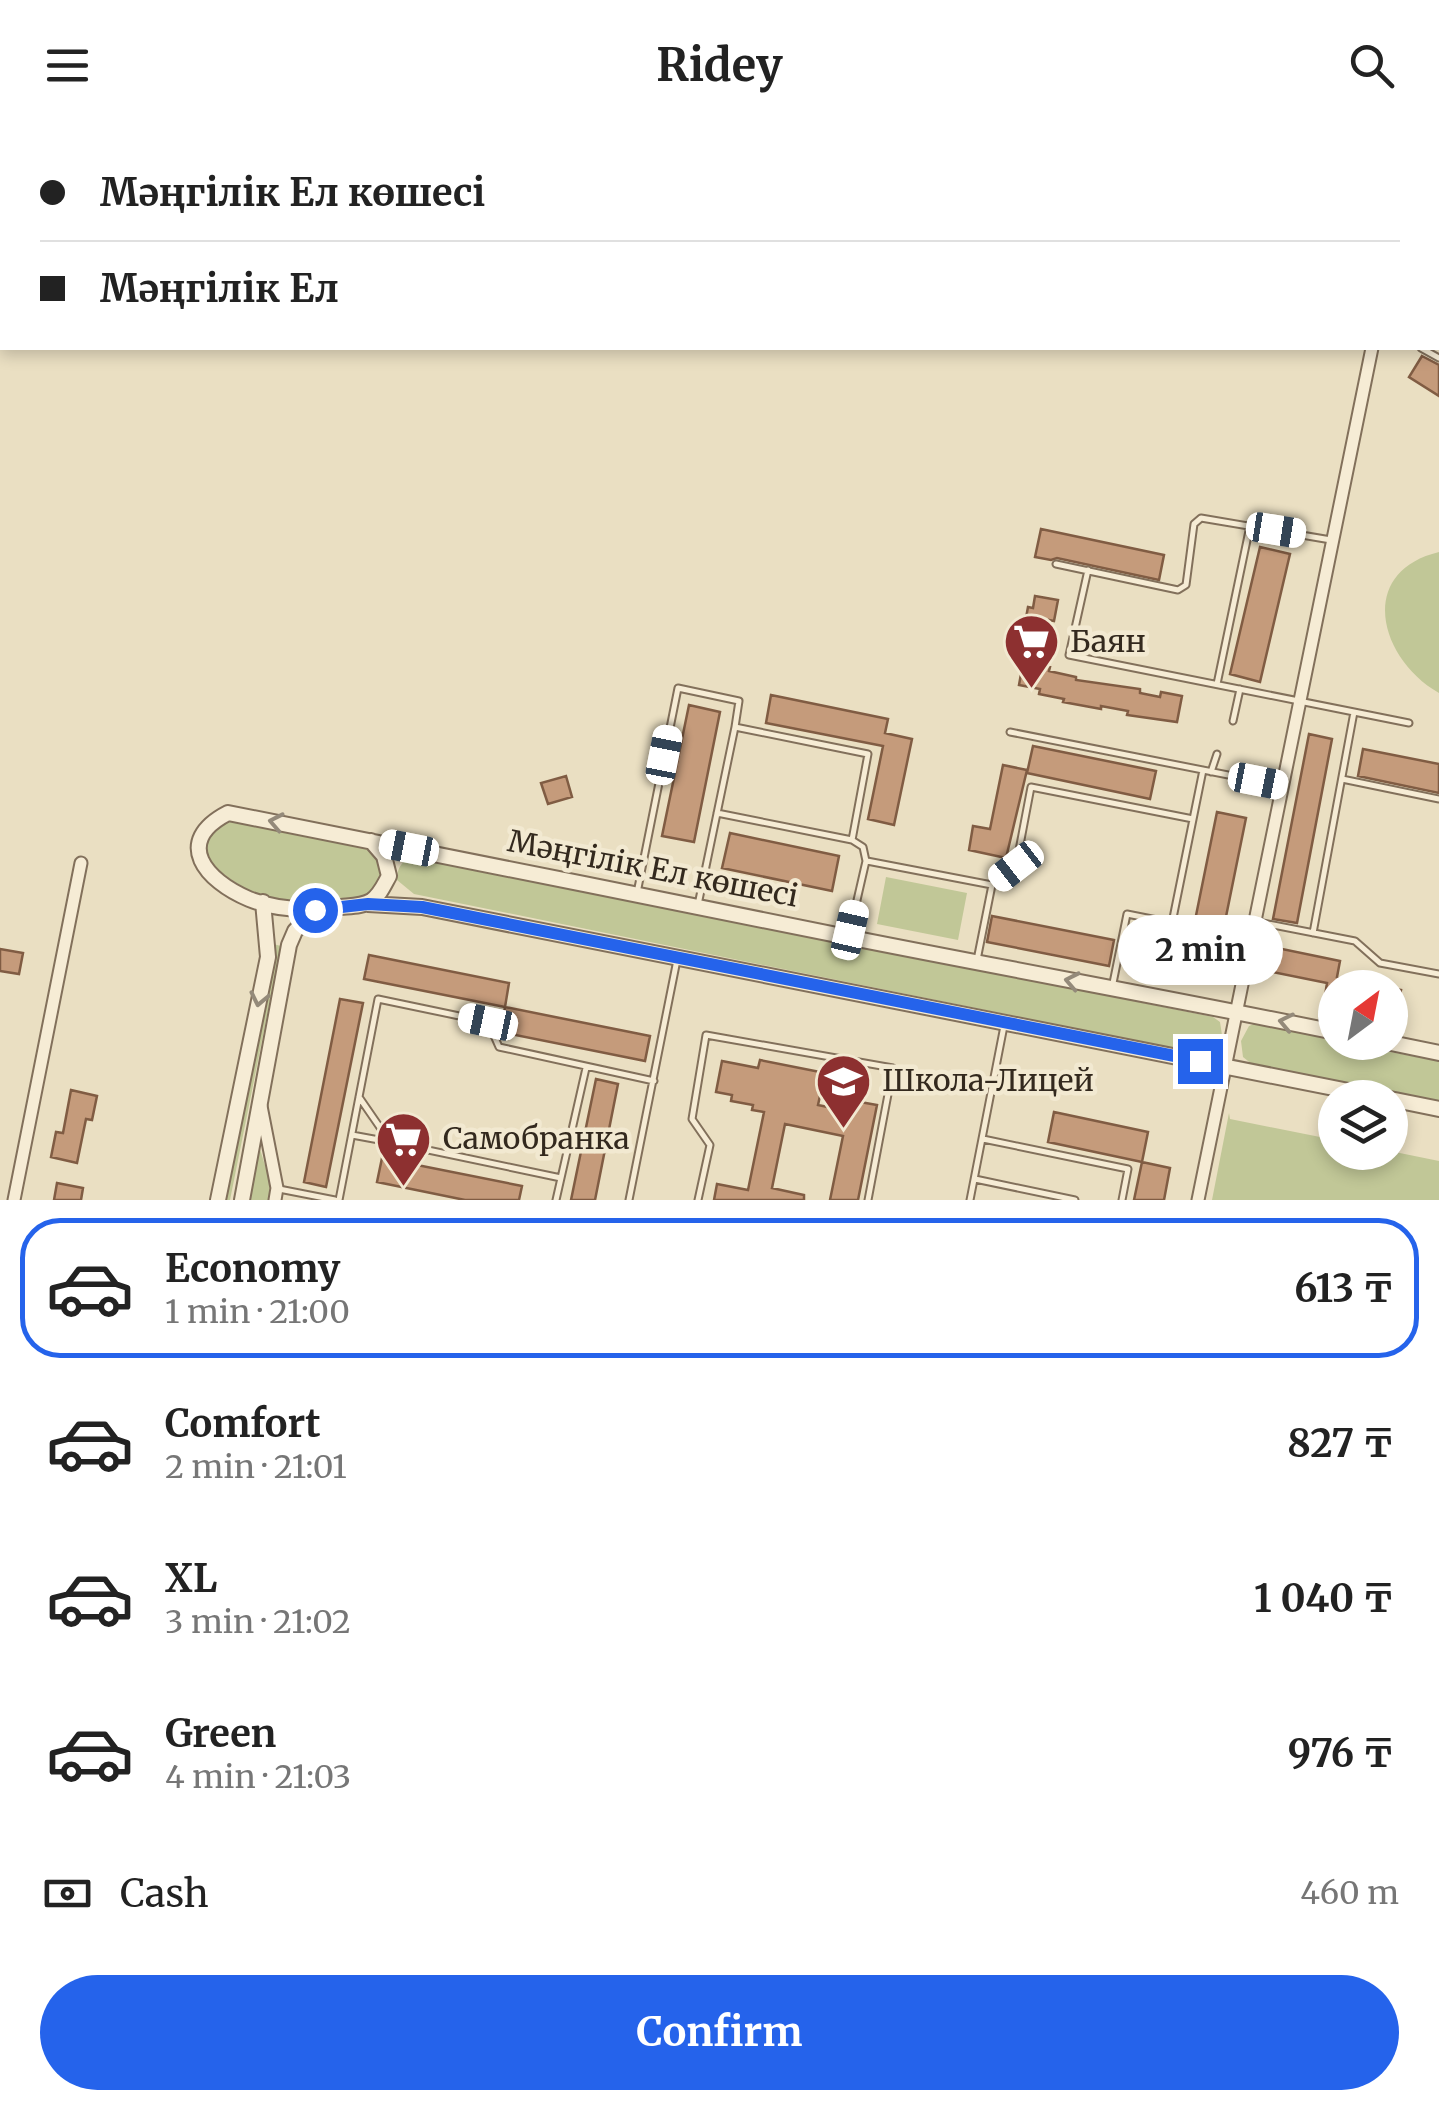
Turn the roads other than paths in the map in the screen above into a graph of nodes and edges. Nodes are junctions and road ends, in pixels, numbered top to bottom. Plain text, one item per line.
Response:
1 (1372, 350) edge
2 (1250, 526) junction
3 (1334, 540) junction
4 (1056, 564) dead end
5 (1088, 570) junction
6 (1217, 684) junction
7 (1240, 689) junction
8 (1300, 701) junction
9 (1354, 712) junction
10 (1233, 721) dead end
11 (1409, 723) dead end
12 (735, 727) junction
13 (1010, 732) dead end
14 (1216, 754) dead end
15 (1207, 771) junction
16 (1342, 779) junction
17 (1282, 786) junction
18 (1439, 799) edge
19 (717, 813) junction
20 (1193, 819) junction
21 (852, 840) junction
22 (372, 841) junction
23 (866, 861) junction
24 (81, 862) dead end
25 (992, 885) junction
26 (638, 888) dead end
27 (699, 900) dead end
28 (262, 902) junction
29 (368, 904) junction
30 (315, 910) junction
31 (1254, 922) junction
32 (1313, 933) junction
33 (849, 938) junction
34 (678, 957) junction
35 (977, 963) junction
36 (1439, 972) edge
37 (1112, 989) junction
38 (1236, 1015) junction
39 (1005, 1022) junction
40 (1318, 1029) edge
41 (1408, 1047) edge
42 (1439, 1053) edge
43 (1225, 1066) junction
44 (586, 1068) junction
45 (654, 1081) junction
46 (1318, 1084) edge
47 (359, 1097) junction
48 (1408, 1102) edge
49 (261, 1105) junction
50 (1439, 1109) edge
51 (352, 1135) junction
52 (983, 1139) junction
53 (390, 1142) junction
54 (561, 1178) junction
55 (975, 1179) junction
56 (276, 1194) edge
57 (14, 1200) edge
58 (218, 1200) edge
59 (242, 1200) edge
60 (337, 1200) edge
61 (556, 1200) edge
62 (630, 1200) edge
63 (698, 1200) edge
64 (868, 1200) edge
65 (970, 1200) edge
66 (1075, 1200) edge
67 (1122, 1200) edge
68 (1198, 1200) edge

1 - 3 street
2 - 3 lane
2 - 5 lane
2 - 6 lane
3 - 8 street
4 - 5 lane
5 - 6 lane
6 - 7 lane
7 - 8 lane
7 - 10 lane
8 - 9 lane
8 - 17 street
9 - 11 lane
9 - 16 lane
12 - 19 lane
12 - 21 lane
12 - 26 lane
13 - 15 lane
14 - 15 lane
15 - 17 lane
15 - 20 lane
16 - 18 lane
16 - 32 lane
17 - 31 street
19 - 21 lane
19 - 27 lane
20 - 25 lane
20 - 37 lane
21 - 23 lane
22 -> 28 street, Мәңгілік Ел көшесі
22 - 29 street
22 - 33 street, Мәңгілік Ел көшесі
23 - 25 lane
23 - 33 lane
24 - 57 street
25 - 35 lane
28 - 30 street, Мәңгілік Ел көшесі
28 -> 58 street
29 - 30 street, Мәңгілік Ел көшесі
29 - 34 street, Мәңгілік Ел көшесі
30 - 49 street
31 - 32 lane
31 - 38 street
32 - 36 lane
33 - 35 street, Мәңгілік Ел көшесі
34 - 39 street, Мәңгілік Ел көшесі
34 - 45 lane
37 -> 35 street, Мәңгілік Ел көшесі
37 - 38 street, Мәңгілік Ел көшесі
40 -> 38 street, Мәңгілік Ел көшесі
38 - 43 street
39 - 43 street, Мәңгілік Ел көшесі
39 - 52 lane
41 - 42 street
43 - 46 street
43 - 68 street
44 - 45 lane
44 - 47 lane
44 - 54 lane
45 - 62 lane
47 - 51 lane
47 - 53 lane
48 - 50 street
49 - 56 street
49 - 59 street
51 - 53 lane
51 - 60 lane
52 - 55 lane
52 - 67 lane
53 - 54 lane
54 - 61 lane
55 - 65 lane
55 - 66 lane
56 - 60 lane
63 - 64 lane

